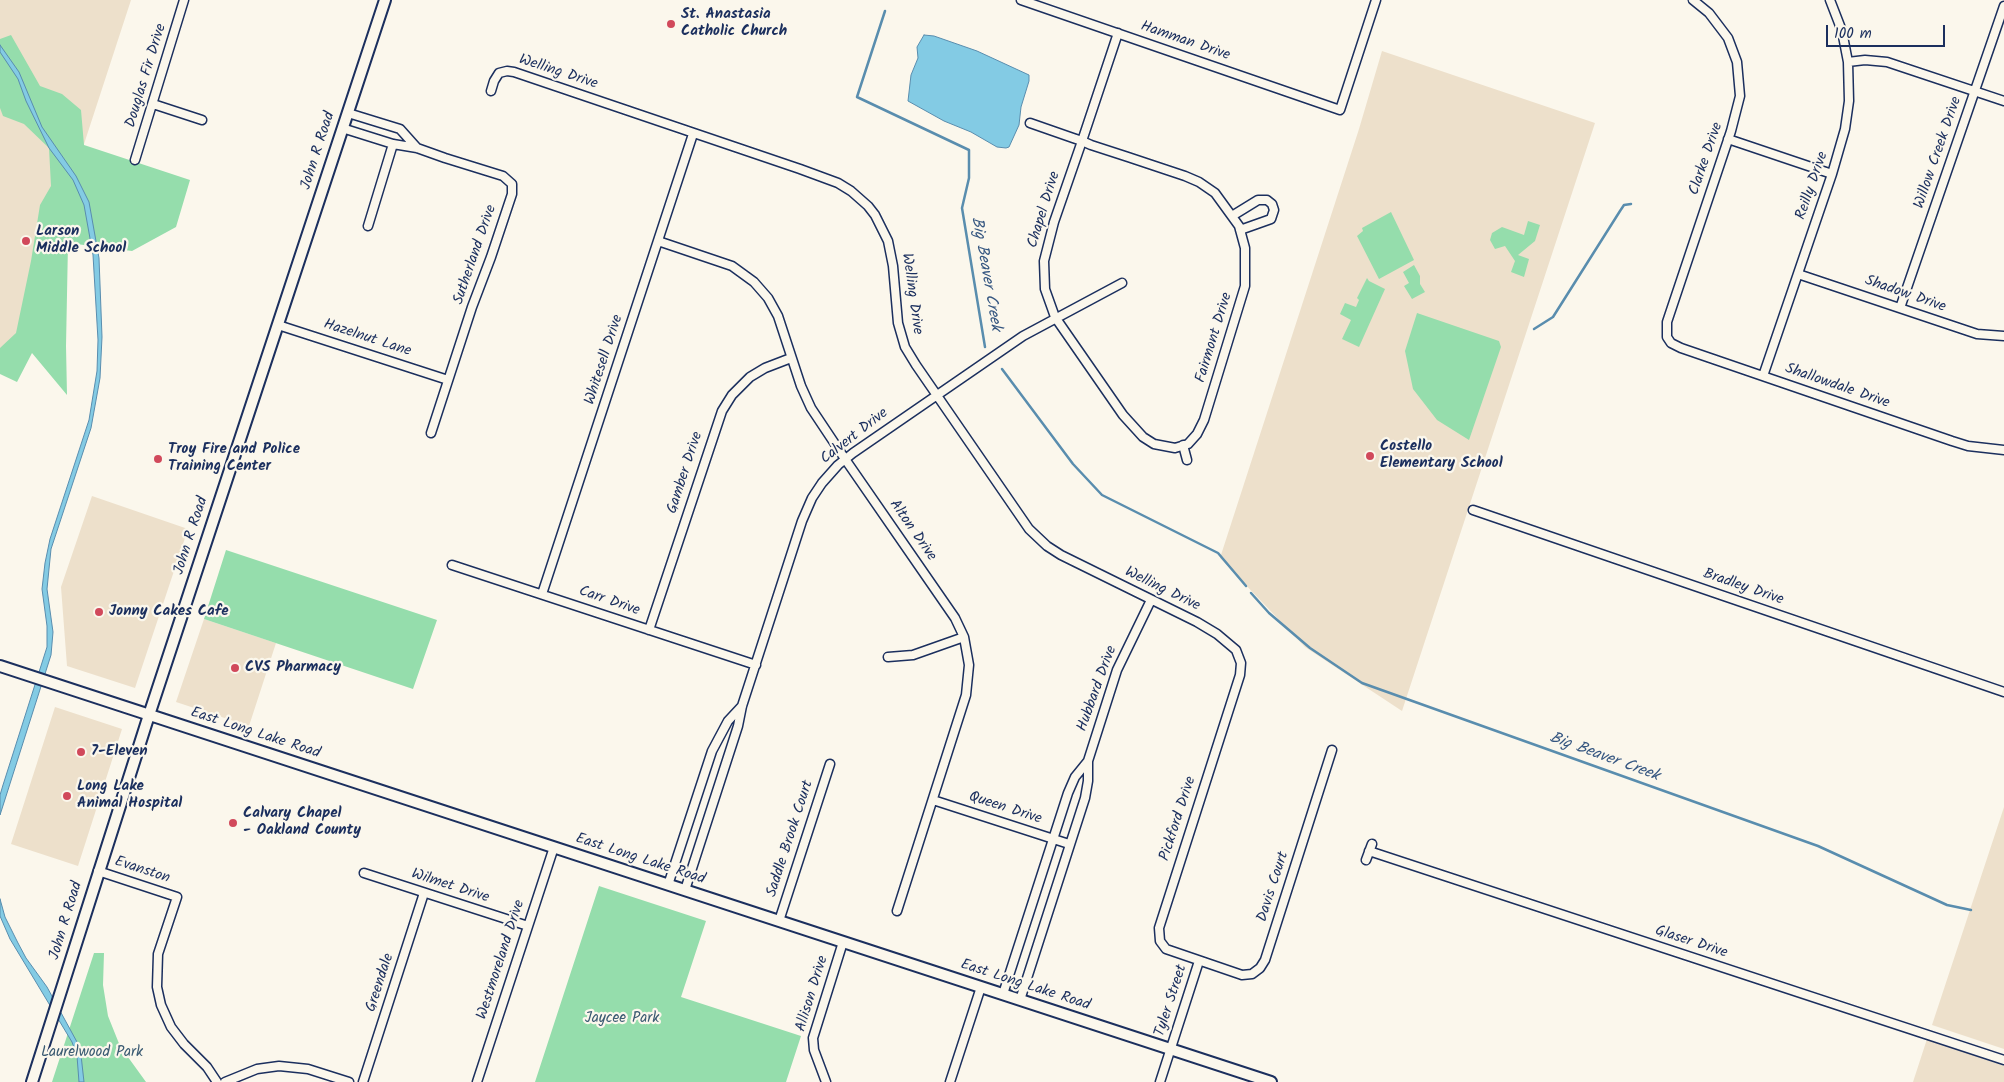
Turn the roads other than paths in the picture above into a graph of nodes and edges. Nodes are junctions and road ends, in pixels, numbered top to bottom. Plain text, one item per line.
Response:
1 (184, 0) edge
2 (385, 0) edge
3 (1021, 0) edge
4 (1376, 0) edge
5 (1694, 0) edge
6 (1830, 0) edge
7 (1037, 3) edge
8 (2004, 6) edge
9 (1118, 33) junction
10 (1848, 62) junction
11 (491, 91) dead end
12 (1975, 91) junction
13 (2004, 101) edge
14 (153, 104) junction
15 (348, 113) junction
16 (202, 120) dead end
17 (1030, 123) dead end
18 (342, 128) junction
19 (693, 134) junction
20 (1728, 139) junction
21 (1082, 141) junction
22 (393, 144) junction
23 (417, 148) junction
24 (135, 160) dead end
25 (1832, 174) junction
26 (1232, 216) junction
27 (368, 226) dead end
28 (1240, 230) junction
29 (658, 241) junction
30 (1798, 274) junction
31 (1122, 282) dead end
32 (1900, 308) junction
33 (1055, 317) junction
34 (278, 325) junction
35 (2004, 336) edge
36 (1667, 337) joint
37 (790, 358) junction
38 (1763, 376) junction
39 (448, 380) junction
40 (937, 394) junction
41 (431, 433) dead end
42 (1183, 445) junction
43 (2004, 450) edge
44 (845, 459) junction
45 (1187, 460) dead end
46 (1473, 510) dead end
47 (452, 565) dead end
48 (542, 594) junction
49 (1151, 600) junction
50 (649, 630) junction
51 (964, 637) junction
52 (888, 657) dead end
53 (1241, 663) joint
54 (756, 665) junction
55 (0, 666) edge
56 (2004, 692) edge
57 (742, 706) junction
58 (149, 715) junction
59 (1332, 750) dead end
60 (1088, 761) junction
61 (830, 764) dead end
62 (697, 797) junction
63 (933, 800) junction
64 (713, 803) junction
65 (1053, 839) junction
66 (1069, 844) junction
67 (554, 847) junction
68 (1366, 860) dead end
69 (98, 871) junction
70 (364, 873) dead end
71 (668, 885) junction
72 (685, 890) junction
73 (424, 893) junction
74 (1031, 906) junction
75 (897, 911) dead end
76 (1048, 912) junction
77 (779, 921) junction
78 (528, 926) junction
79 (843, 942) junction
80 (1199, 961) junction
81 (981, 987) junction
82 (1003, 994) junction
83 (1020, 1000) junction
84 (1170, 1049) junction
85 (2004, 1060) edge
86 (32, 1082) edge
87 (216, 1082) edge
88 (225, 1082) edge
89 (349, 1082) edge
90 (363, 1082) edge
91 (477, 1082) edge
92 (826, 1082) edge
93 (950, 1082) edge
94 (1160, 1082) edge
95 (1271, 1082) edge

1 - 14 street, Douglas Fir Drive
2 - 15 main road, John R Road
3 - 7 street, Hamman Drive
4 - 9 street, Hamman Drive
5 - 20 street, Clarke Drive
6 - 10 street, Reilly Drive
7 - 9 street, Hamman Drive
8 - 12 street, Willow Creek Drive
9 - 21 street, Chapel Drive
10 - 12 street
10 - 25 street, Reilly Drive
11 - 19 street, Welling Drive
12 - 13 street
12 - 32 street, Willow Creek Drive
14 - 16 street
14 - 24 street, Douglas Fir Drive
15 - 18 main road, John R Road
15 - 23 street
17 - 21 street, Fairmont Drive
18 - 22 street, Sutherland Drive
18 - 34 main road, John R Road
19 - 29 street, Whitesell Drive
19 - 40 street, Welling Drive
20 - 25 street
20 - 36 street, Clarke Drive
21 - 26 street, Fairmont Drive
21 - 33 street, Chapel Drive
22 - 23 street, Sutherland Drive
22 - 27 street
23 - 39 street, Sutherland Drive
25 - 30 street, Reilly Drive
26 - 28 street, Fairmont Drive
26 - 28 street
28 - 42 street, Fairmont Drive
29 - 37 street, Alton Drive
29 - 48 street, Whitesell Drive
30 - 32 street, Shadow Drive
30 - 38 street, Reilly Drive
31 - 33 street, Calvert Drive
32 - 35 street, Shadow Drive
33 - 40 street, Calvert Drive
33 - 42 street, Chapel Drive
34 - 39 street, Hazelnut Lane
34 - 58 main road, John R Road
36 - 38 street, Shallowdale Drive
37 - 44 street, Alton Drive
37 - 50 street, Gamber Drive
38 - 43 street, Shallowdale Drive
39 - 41 street, Sutherland Drive
40 - 44 street, Calvert Drive
40 - 49 street, Welling Drive
42 - 45 street
44 - 51 street, Alton Drive
44 - 54 street, Calvert Drive
46 - 56 street, Bradley Drive
47 - 48 street, Carr Drive
48 - 50 street, Carr Drive
49 - 53 street, Welling Drive
49 - 60 street, Hubbard Drive
50 - 54 street, Carr Drive
51 - 52 street
51 - 63 street, Alton Drive
53 - 80 street, Pickford Drive
54 - 57 street, Calvert Drive
55 - 58 main road, East Long Lake Road
57 - 62 street, Calvert Drive
57 - 64 street, Calvert Drive
58 - 67 main road, East Long Lake Road
58 - 69 main road, John R Road
59 - 80 street, Davis Court
60 - 65 street, Hubbard Drive
60 - 66 street, Hubbard Drive
61 - 77 street, Saddle Brook Court
62 - 64 street
62 - 71 street, Calvert Drive
63 - 65 street, Queen Drive
63 - 75 street, Alton Drive
64 - 72 street, Calvert Drive
65 - 66 street, Queen Drive
65 - 74 street, Hubbard Drive
66 - 76 street, Hubbard Drive
67 - 71 main road, East Long Lake Road
67 - 78 street, Westmoreland Drive
68 - 85 street, Glaser Drive
69 - 86 main road, John R Road
69 - 87 street, Evanston
70 - 73 street, Wilmet Drive
71 - 72 main road, East Long Lake Road
72 - 77 main road, East Long Lake Road
73 - 78 street, Wilmet Drive
73 - 90 street, Greendale
74 - 76 street
74 - 82 street, Hubbard Drive
76 - 83 street, Hubbard Drive
77 - 79 main road, East Long Lake Road
78 - 91 street, Westmoreland Drive
79 - 81 main road, East Long Lake Road
79 - 92 street, Allison Drive
80 - 84 street, Tyler Street
81 - 82 main road, East Long Lake Road
81 - 93 street
82 - 83 main road, East Long Lake Road
83 - 84 main road, East Long Lake Road
84 - 94 street, Tyler Street
84 - 95 main road, East Long Lake Road
88 - 89 street

